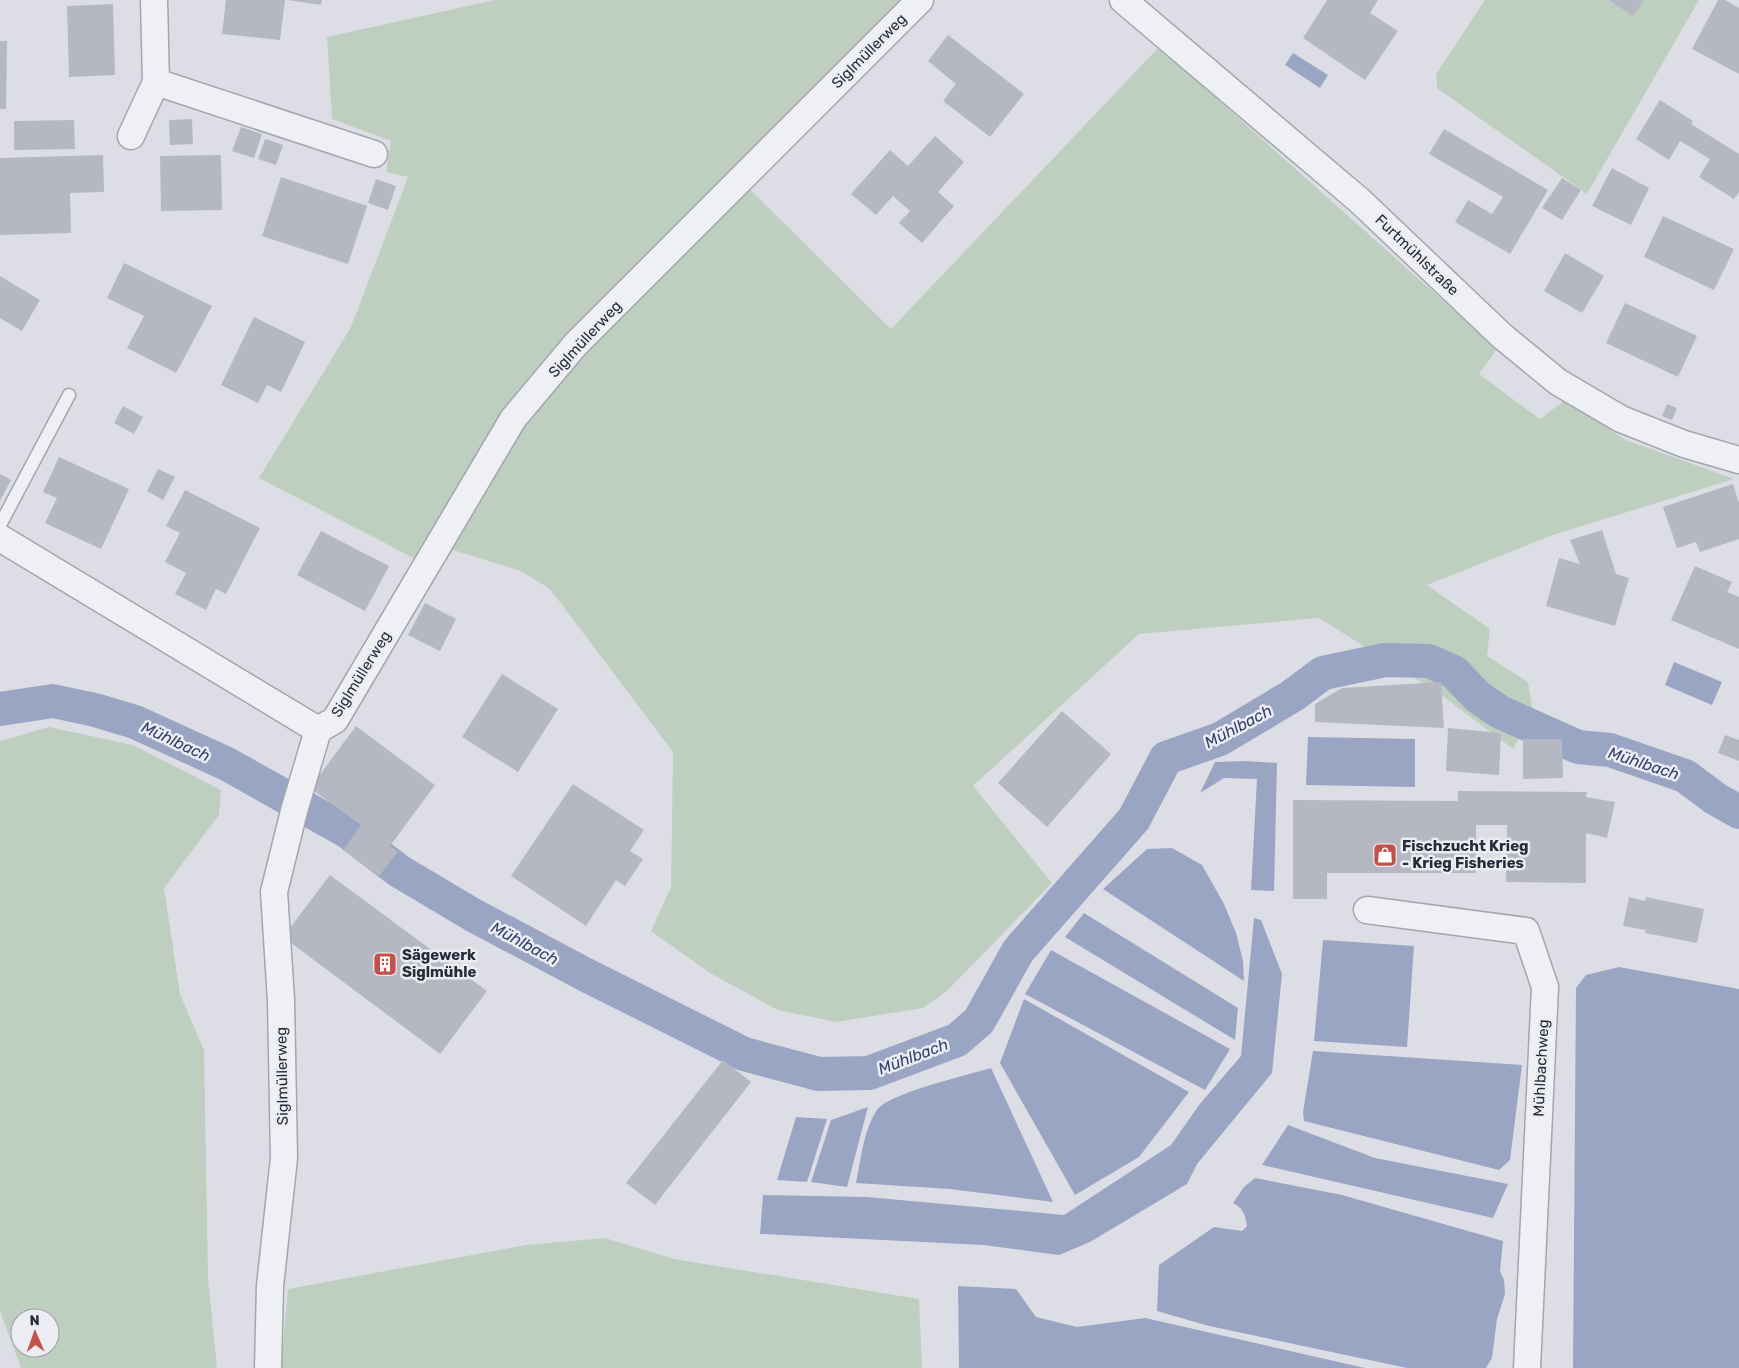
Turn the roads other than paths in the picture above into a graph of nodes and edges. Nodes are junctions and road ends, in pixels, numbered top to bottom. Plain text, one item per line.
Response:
1 (154, 0) edge
2 (920, 0) edge
3 (1123, 0) edge
4 (156, 82) junction
5 (131, 136) dead end
6 (374, 154) dead end
7 (69, 395) dead end
8 (1739, 460) edge
9 (0, 525) edge
10 (0, 538) edge
11 (318, 730) junction
12 (1367, 910) dead end
13 (268, 1368) edge
14 (1528, 1368) edge

1 - 4 street
2 - 11 street, Siglmüllerweg
3 - 8 street, Furtmühlstraße
4 - 5 street
4 - 6 street
7 - 9 lane
10 - 11 street, Siglmüllerweg
11 - 13 street, Siglmüllerweg
12 - 14 street, Mühlbachweg

